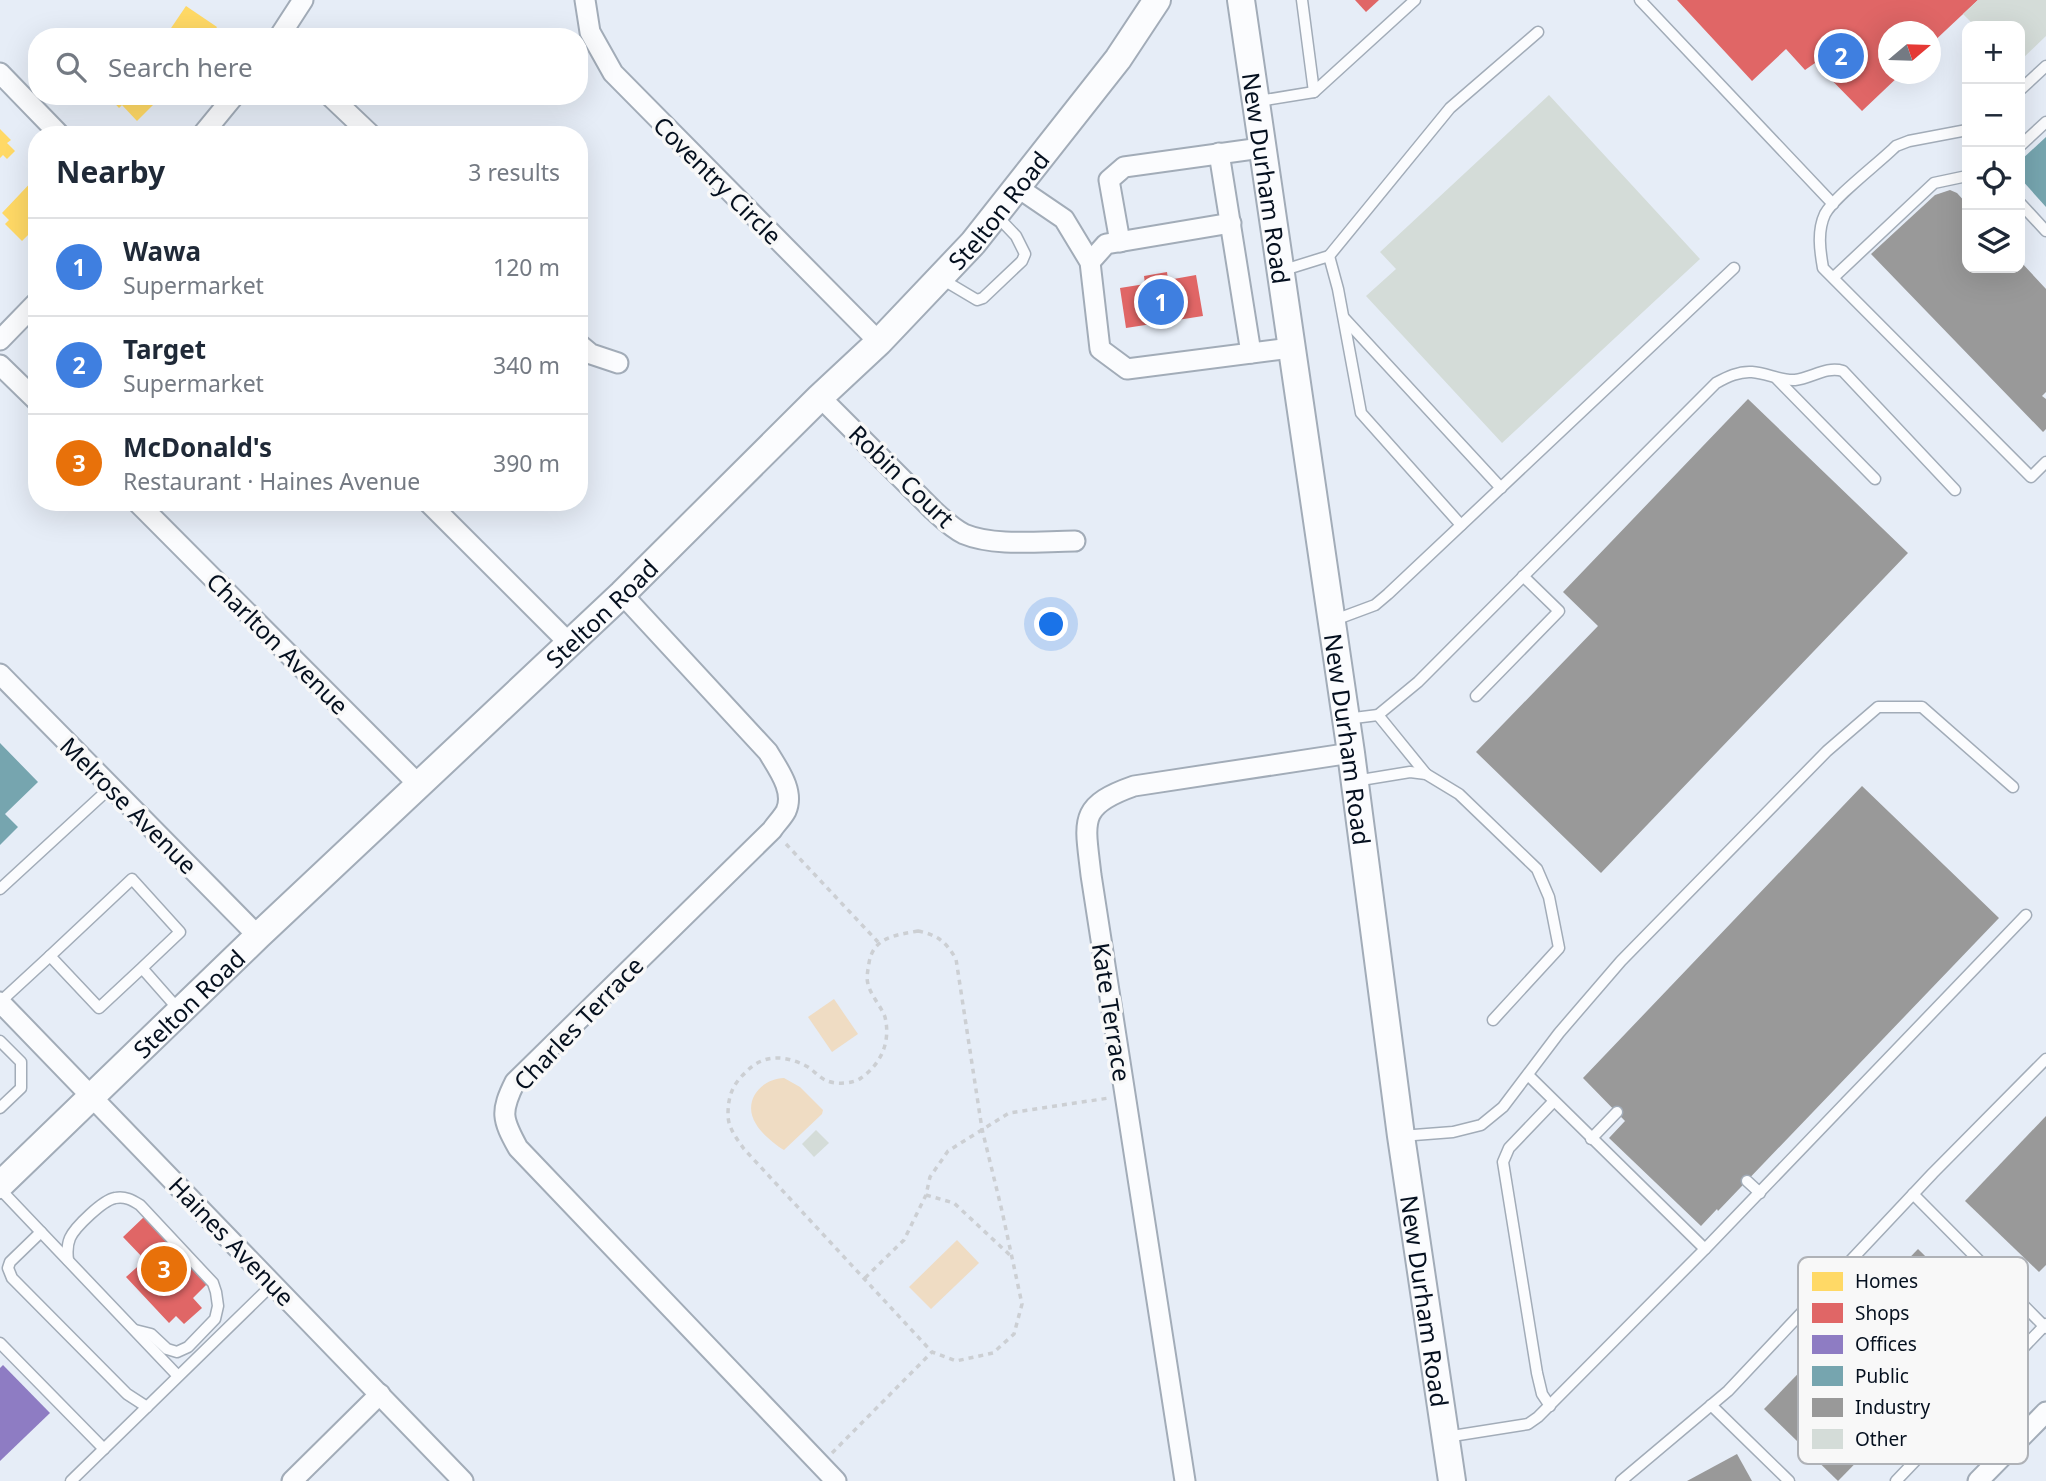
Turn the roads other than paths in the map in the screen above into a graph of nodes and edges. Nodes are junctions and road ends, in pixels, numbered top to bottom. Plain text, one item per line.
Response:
1 (303, 0) edge
2 (585, 0) edge
3 (1223, 0) edge
4 (1302, 0) edge
5 (1415, 0) edge
6 (1640, 0) edge
7 (1150, 2) edge
8 (1242, 12) edge
9 (285, 28) edge
10 (1538, 32) dead end
11 (2046, 66) edge
12 (0, 72) edge
13 (2025, 85) edge
14 (1314, 92) junction
15 (28, 101) edge
16 (1255, 102) junction
17 (31, 105) edge
18 (227, 105) edge
19 (339, 105) edge
20 (2046, 122) edge
21 (51, 126) edge
22 (209, 126) edge
23 (362, 126) edge
24 (1962, 131) edge
25 (2025, 141) edge
26 (1261, 148) junction
27 (1219, 153) junction
28 (1962, 177) edge
29 (1017, 187) junction
30 (1833, 204) junction
31 (2025, 208) edge
32 (995, 215) junction
33 (1231, 223) junction
34 (2046, 231) edge
35 (1120, 242) junction
36 (1329, 256) junction
37 (1090, 262) junction
38 (1734, 268) dead end
39 (1280, 271) junction
40 (1834, 277) junction
41 (940, 278) junction
42 (28, 311) edge
43 (1343, 317) junction
44 (0, 340) edge
45 (878, 342) junction
46 (1291, 348) junction
47 (588, 352) edge
48 (1251, 353) junction
49 (618, 363) dead end
50 (0, 365) edge
51 (1777, 379) junction
52 (28, 392) edge
53 (820, 397) junction
54 (2046, 462) edge
55 (1875, 479) dead end
56 (1501, 488) junction
57 (1955, 490) dead end
58 (146, 511) edge
59 (437, 511) edge
60 (1461, 525) junction
61 (1075, 541) dead end
62 (1523, 576) junction
63 (622, 594) junction
64 (1332, 622) junction
65 (568, 642) junction
66 (0, 674) edge
67 (1476, 695) dead end
68 (1378, 715) junction
69 (1346, 719) junction
70 (1351, 753) junction
71 (1426, 774) junction
72 (1355, 781) junction
73 (418, 784) junction
74 (111, 787) junction
75 (2013, 788) dead end
76 (0, 889) edge
77 (2025, 915) dead end
78 (258, 936) junction
79 (50, 956) junction
80 (142, 968) junction
81 (0, 1002) edge
82 (180, 1011) junction
83 (1493, 1020) dead end
84 (0, 1041) edge
85 (2046, 1059) edge
86 (1528, 1075) junction
87 (92, 1095) junction
88 (1553, 1101) junction
89 (0, 1108) edge
90 (1617, 1112) dead end
91 (1401, 1136) junction
92 (1591, 1139) junction
93 (1747, 1181) dead end
94 (0, 1187) edge
95 (1760, 1193) junction
96 (1913, 1194) junction
97 (41, 1232) junction
98 (1705, 1249) junction
99 (1854, 1257) edge
100 (1976, 1257) edge
101 (68, 1260) junction
102 (274, 1284) junction
103 (2028, 1309) edge
104 (1798, 1316) edge
105 (2045, 1326) edge
106 (135, 1330) junction
107 (0, 1343) edge
108 (2028, 1344) edge
109 (178, 1376) junction
110 (380, 1394) junction
111 (1711, 1405) junction
112 (1550, 1406) junction
113 (147, 1407) junction
114 (2046, 1412) edge
115 (2028, 1430) edge
116 (1446, 1438) junction
117 (104, 1450) junction
118 (1912, 1464) edge
119 (1995, 1464) edge
120 (71, 1481) edge
121 (292, 1481) edge
122 (463, 1481) edge
123 (836, 1481) edge
124 (1185, 1481) edge
125 (1452, 1481) edge
126 (1621, 1481) edge
127 (1789, 1481) edge
128 (1896, 1481) edge
129 (1978, 1481) edge

1 - 9 street
2 - 45 street, Coventry Circle
3 - 8 main road
4 - 14 lane
5 - 14 lane
6 - 30 lane
7 - 29 main road, Stelton Road
8 - 16 main road, New Durham Road
10 - 36 lane
11 - 13 lane
12 - 15 street
14 - 16 lane
16 - 26 main road, New Durham Road
17 - 21 street
18 - 22 street
19 - 23 street
20 - 25 lane
24 - 30 lane
26 - 27 street
26 - 39 main road, New Durham Road
27 - 33 street
27 - 35 street
28 - 40 lane
29 - 32 main road, Stelton Road
29 - 37 street
30 - 40 lane
31 - 34 lane
32 - 41 main road, Stelton Road
32 - 41 lane
33 - 35 street
33 - 48 street
35 - 37 street
36 - 39 lane
36 - 43 lane
37 - 48 street
38 - 56 lane
39 - 46 main road, New Durham Road
40 - 54 lane
41 - 45 main road, Stelton Road
42 - 44 street
43 - 56 lane
43 - 60 lane
45 - 53 main road, Stelton Road
46 - 48 street
46 - 64 main road, New Durham Road
47 - 49 street
50 - 52 street
51 - 55 lane
51 - 57 lane
51 - 62 lane
53 - 61 street, Robin Court
53 - 63 main road, Stelton Road
56 - 60 lane
58 - 73 street, Charlton Avenue
59 - 65 street
60 - 64 lane
62 - 67 lane
62 - 68 lane
63 - 65 main road, Stelton Road
63 - 123 street, Charles Terrace
64 - 69 main road, New Durham Road
65 - 73 main road, Stelton Road
66 - 74 street, Melrose Avenue
68 - 69 lane
68 - 71 lane
69 - 70 main road, New Durham Road
70 - 72 main road, New Durham Road
70 - 124 street, Kate Terrace
71 - 72 lane
71 - 83 lane
72 - 91 main road, New Durham Road
73 - 78 main road, Stelton Road
74 - 76 lane
74 - 78 street, Melrose Avenue
75 - 86 lane
77 - 95 lane
78 - 82 main road, Stelton Road
79 - 80 lane
79 - 80 lane
79 - 81 lane
80 - 82 lane
81 - 87 street, Haines Avenue
82 - 87 main road, Stelton Road
84 - 89 lane
85 - 96 lane
86 - 88 lane
86 - 91 lane
87 - 94 main road, Stelton Road
87 - 102 street, Haines Avenue
88 - 92 lane
88 - 112 lane
90 - 92 lane
91 - 116 main road, New Durham Road
92 - 98 lane
93 - 95 lane
94 - 97 lane
95 - 98 lane
96 - 99 lane
96 - 100 lane
97 - 101 lane
97 - 113 lane
98 - 112 lane
101 - 106 lane
101 - 106 lane
102 - 109 lane
102 - 110 street, Haines Avenue
103 - 105 lane
104 - 111 lane
105 - 108 lane
106 - 109 lane
107 - 117 lane
109 - 113 lane
110 - 121 street
110 - 122 street, Haines Avenue
111 - 126 lane
111 - 127 lane
112 - 116 lane
113 - 117 lane
114 - 115 street
116 - 125 main road, New Durham Road
117 - 120 lane
118 - 128 lane
119 - 129 street

